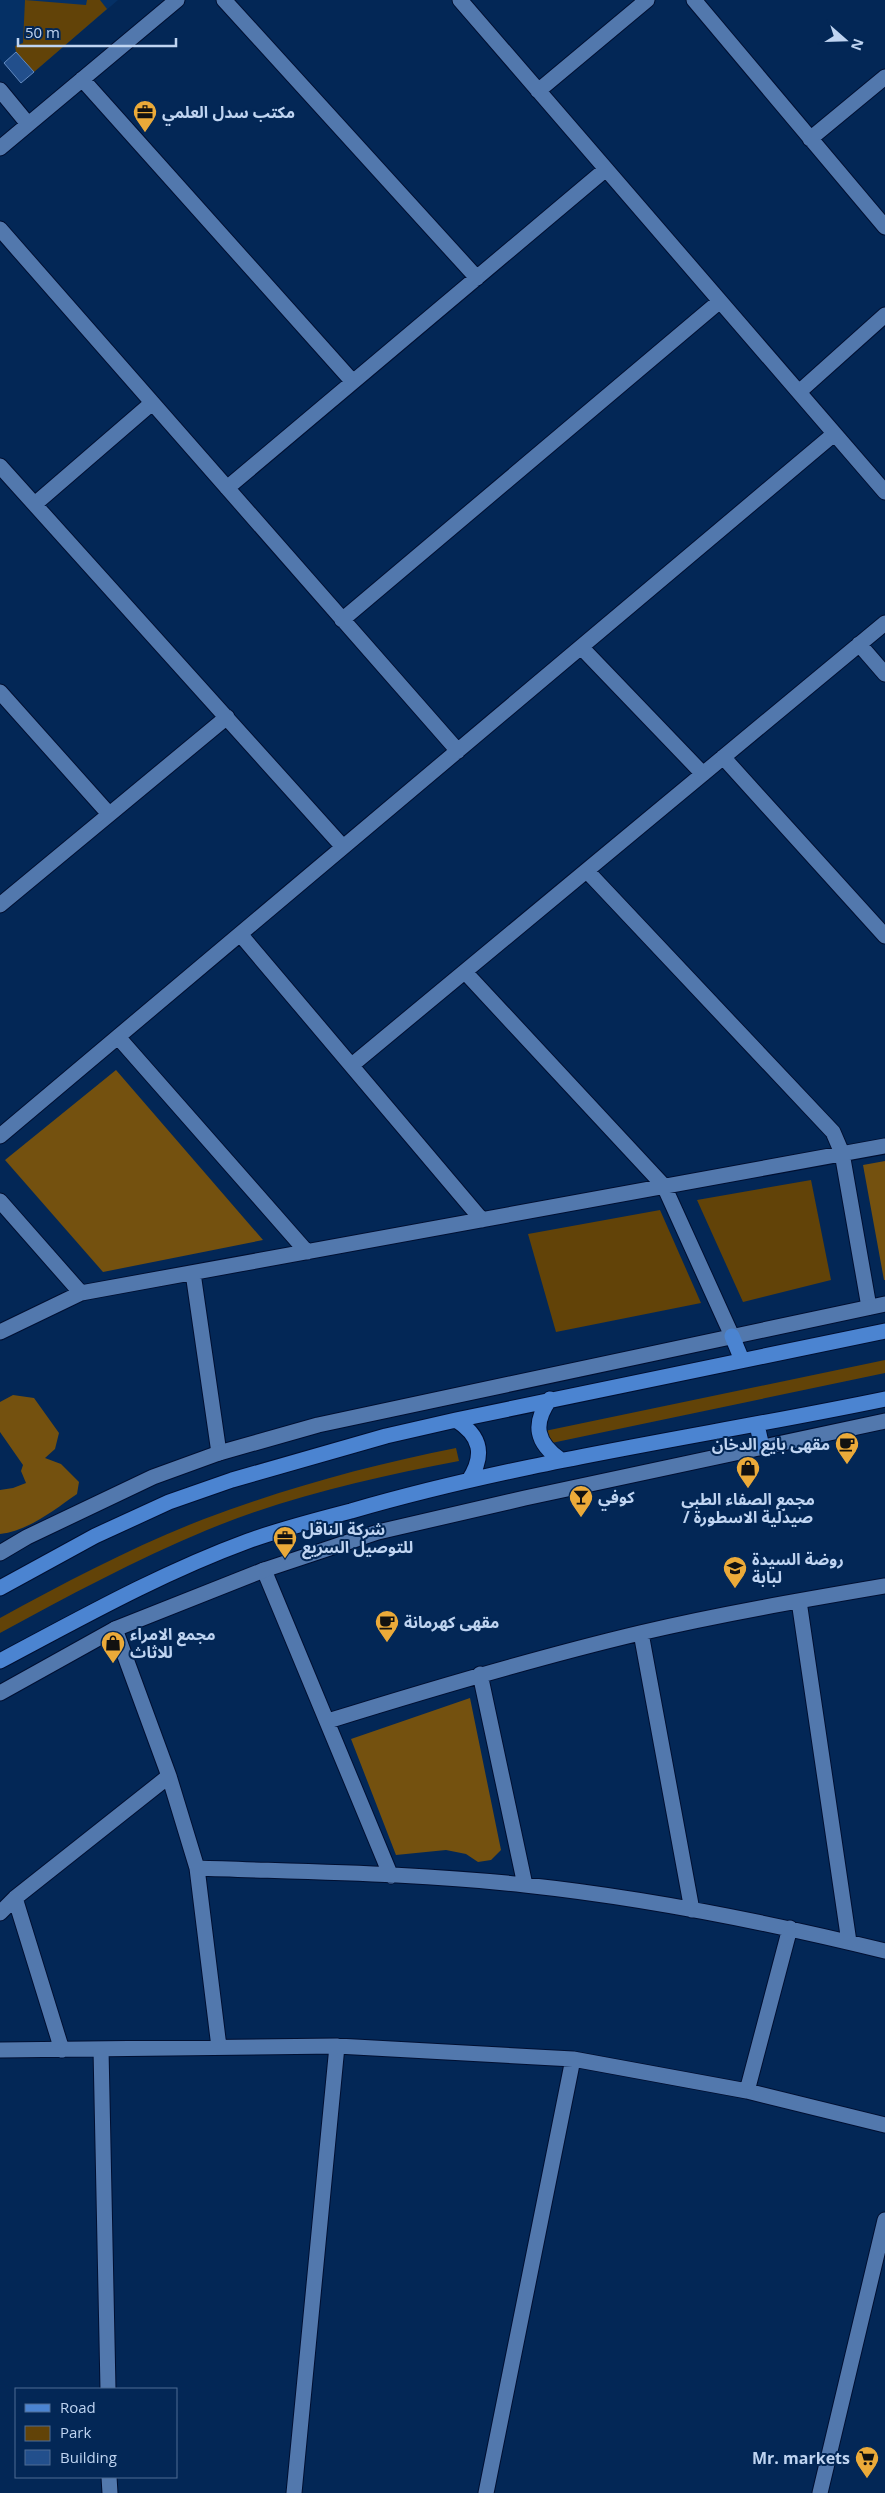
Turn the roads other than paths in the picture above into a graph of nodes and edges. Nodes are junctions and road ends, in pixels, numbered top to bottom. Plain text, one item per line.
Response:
1 (177, 0) edge
2 (224, 0) edge
3 (460, 0) edge
4 (647, 0) edge
5 (694, 0) edge
6 (885, 77) edge
7 (82, 79) junction
8 (0, 90) edge
9 (538, 90) junction
10 (28, 124) junction
11 (810, 139) junction
12 (0, 148) edge
13 (606, 169) junction
14 (885, 228) edge
15 (0, 229) edge
16 (477, 278) junction
17 (720, 301) junction
18 (885, 315) edge
19 (353, 382) junction
20 (799, 392) junction
21 (152, 403) junction
22 (834, 434) junction
23 (0, 466) edge
24 (227, 488) junction
25 (885, 492) edge
26 (35, 504) junction
27 (342, 620) junction
28 (885, 623) edge
29 (859, 644) junction
30 (581, 647) junction
31 (885, 674) edge
32 (0, 692) edge
33 (226, 717) junction
34 (458, 751) junction
35 (723, 757) junction
36 (703, 774) junction
37 (109, 814) junction
38 (343, 847) junction
39 (587, 870) junction
40 (0, 905) edge
41 (240, 934) junction
42 (885, 936) edge
43 (465, 972) junction
44 (118, 1037) junction
45 (352, 1066) junction
46 (0, 1136) edge
47 (885, 1146) edge
48 (841, 1154) junction
49 (664, 1186) junction
50 (0, 1201) edge
51 (482, 1220) junction
52 (307, 1252) junction
53 (193, 1273) junction
54 (81, 1293) junction
55 (885, 1304) edge
56 (869, 1307) junction
57 (885, 1331) edge
58 (0, 1332) edge
59 (732, 1336) junction
60 (742, 1360) junction
61 (550, 1399) junction
62 (885, 1399) edge
63 (456, 1420) junction
64 (885, 1421) edge
65 (757, 1425) junction
66 (762, 1447) junction
67 (219, 1453) junction
68 (561, 1460) junction
69 (468, 1480) junction
70 (0, 1553) edge
71 (264, 1570) junction
72 (885, 1586) edge
73 (0, 1588) edge
74 (799, 1601) junction
75 (115, 1629) junction
76 (641, 1633) junction
77 (0, 1661) edge
78 (480, 1674) junction
79 (0, 1693) edge
80 (328, 1721) junction
81 (169, 1776) junction
82 (197, 1868) junction
83 (391, 1876) junction
84 (525, 1885) junction
85 (15, 1898) junction
86 (692, 1910) junction
87 (0, 1912) edge
88 (790, 1928) junction
89 (849, 1942) junction
90 (885, 1951) edge
91 (337, 2046) junction
92 (219, 2047) junction
93 (101, 2049) junction
94 (0, 2050) edge
95 (62, 2050) junction
96 (573, 2059) junction
97 (747, 2091) junction
98 (885, 2125) edge
99 (885, 2220) edge
100 (108, 2388) edge
101 (110, 2478) edge
102 (110, 2493) edge
103 (294, 2493) edge
104 (486, 2493) edge
105 (820, 2493) edge

1 - 7 street
2 - 16 street
3 - 9 street
4 - 9 street
5 - 11 street
6 - 11 street
7 - 10 street
7 - 19 street
8 - 10 street
9 - 13 street
10 - 12 street
11 - 14 street
13 - 16 street
13 - 17 street
15 - 21 street
16 - 19 street
17 - 20 street
17 - 27 street
18 - 20 street
19 - 24 street
20 - 22 street
21 - 24 street
21 - 26 street
22 - 25 street
22 - 30 street
23 - 26 street
24 - 27 street
26 - 33 street
27 - 34 street
28 - 29 street
29 - 31 street
29 - 35 street
30 - 34 street
30 - 36 street
32 - 37 street
33 - 37 street
33 - 38 street
34 - 38 street
35 - 36 street
35 - 42 street
36 - 39 street
37 - 40 street
38 - 41 street
39 - 43 street
39 - 48 street
41 - 44 street
41 - 45 street
43 - 45 street
43 - 49 street
44 - 46 street
44 - 52 street
45 - 51 street
47 - 48 street
48 - 49 street
48 - 56 street
49 - 51 street
49 - 59 street
50 - 54 street
51 - 52 street
52 - 53 street
53 - 54 street
53 - 67 street
54 - 58 street
55 - 56 street
56 - 59 street
57 - 60 main road
59 - 60 main road
59 - 67 street
60 - 61 main road
61 - 63 main road
61 - 68 main road
62 - 65 main road
63 - 69 main road
63 - 73 main road
64 - 66 street
65 - 66 main road
65 - 68 main road
66 - 71 street
67 - 70 street
68 - 69 main road
69 - 77 main road
71 - 75 street
71 - 80 street
72 - 74 street
74 - 76 street
74 - 89 street
75 - 79 street
75 - 81 street
76 - 78 street
76 - 86 street
78 - 80 street
78 - 84 street
80 - 83 street
81 - 82 street
81 - 85 street
82 - 83 street
82 - 92 street
83 - 84 street
84 - 86 street
85 - 87 street
85 - 95 street
86 - 88 street
88 - 89 street
88 - 97 street
89 - 90 street
91 - 92 street
91 - 96 street
91 - 103 street
92 - 93 street
93 - 95 street
93 - 100 street
94 - 95 street
96 - 97 street
96 - 104 street
97 - 98 street
99 - 105 street
101 - 102 street

